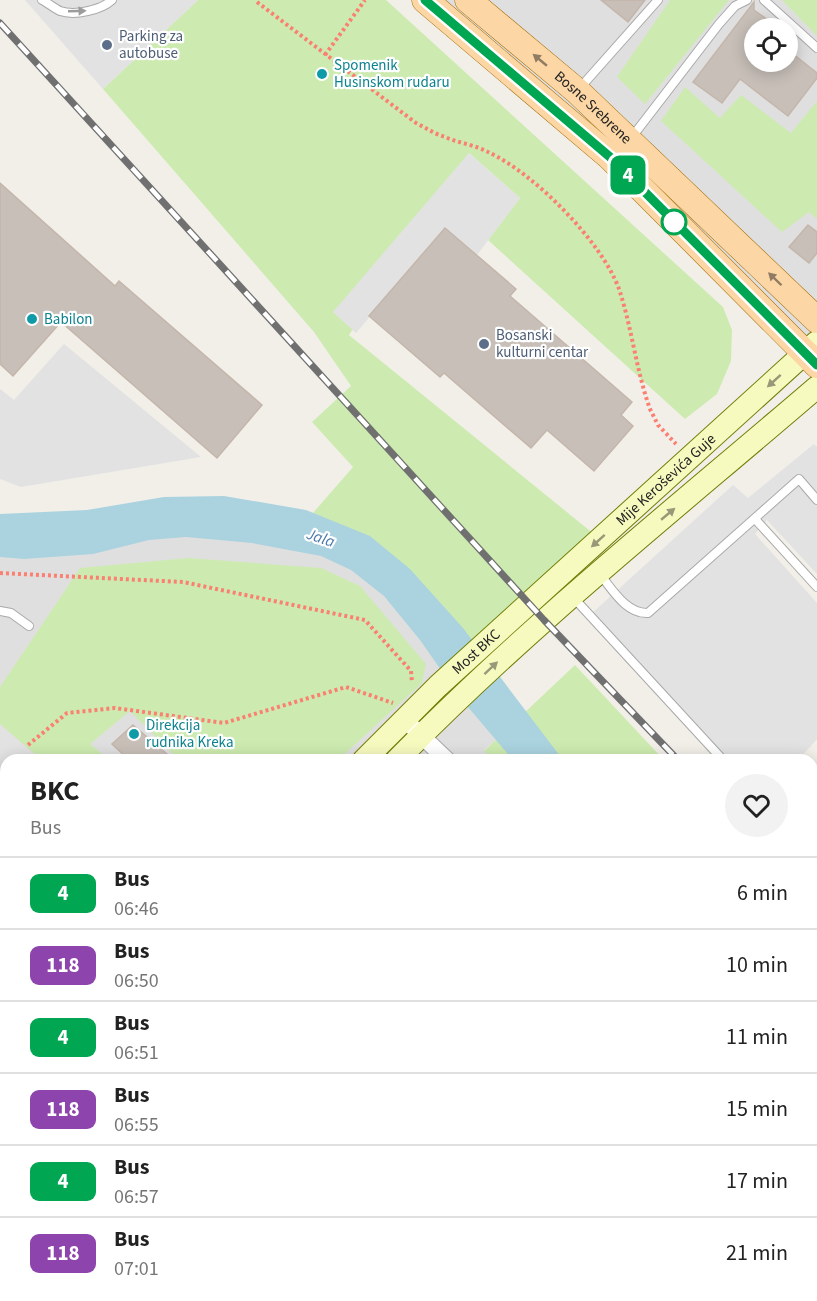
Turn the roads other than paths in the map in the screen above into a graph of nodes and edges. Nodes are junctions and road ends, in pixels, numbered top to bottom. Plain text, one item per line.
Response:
1 (42, 0) edge
2 (112, 0) edge
3 (425, 0) edge
4 (468, 0) edge
5 (658, 0) edge
6 (747, 0) edge
7 (764, 0) edge
8 (817, 48) edge
9 (577, 91) junction
10 (629, 140) junction
11 (817, 320) edge
12 (813, 354) edge
13 (817, 387) edge
14 (817, 500) edge
15 (755, 519) junction
16 (598, 573) junction
17 (817, 587) edge
18 (571, 596) junction
19 (0, 611) edge
20 (521, 625) junction
21 (29, 626) dead end
22 (400, 712) junction
23 (422, 735) junction
24 (368, 754) edge
25 (403, 754) edge
26 (441, 754) edge
27 (717, 754) edge

1 -> 2 lane
3 - 12 main road, Bosne Srebrene
9 -> 4 main road, Bosne Srebrene
5 - 9 lane
6 - 10 lane
7 - 8 lane
9 - 10 main road, Bosne Srebrene
11 -> 10 main road, Bosne Srebrene
12 -> 20 main road, Mije Keroševića Guje
16 -> 13 main road, Mije Keroševića Guje
14 - 15 lane
15 - 16 lane
15 - 17 lane
16 - 18 main road, Mije Keroševića Guje
18 - 20 main road, Mije Keroševića Guje
18 - 27 lane
19 - 21 lane
20 - 22 main road, Most BKC
23 -> 20 main road, Most BKC
22 - 23 street
22 - 24 main road
23 - 25 main road
23 - 26 street

